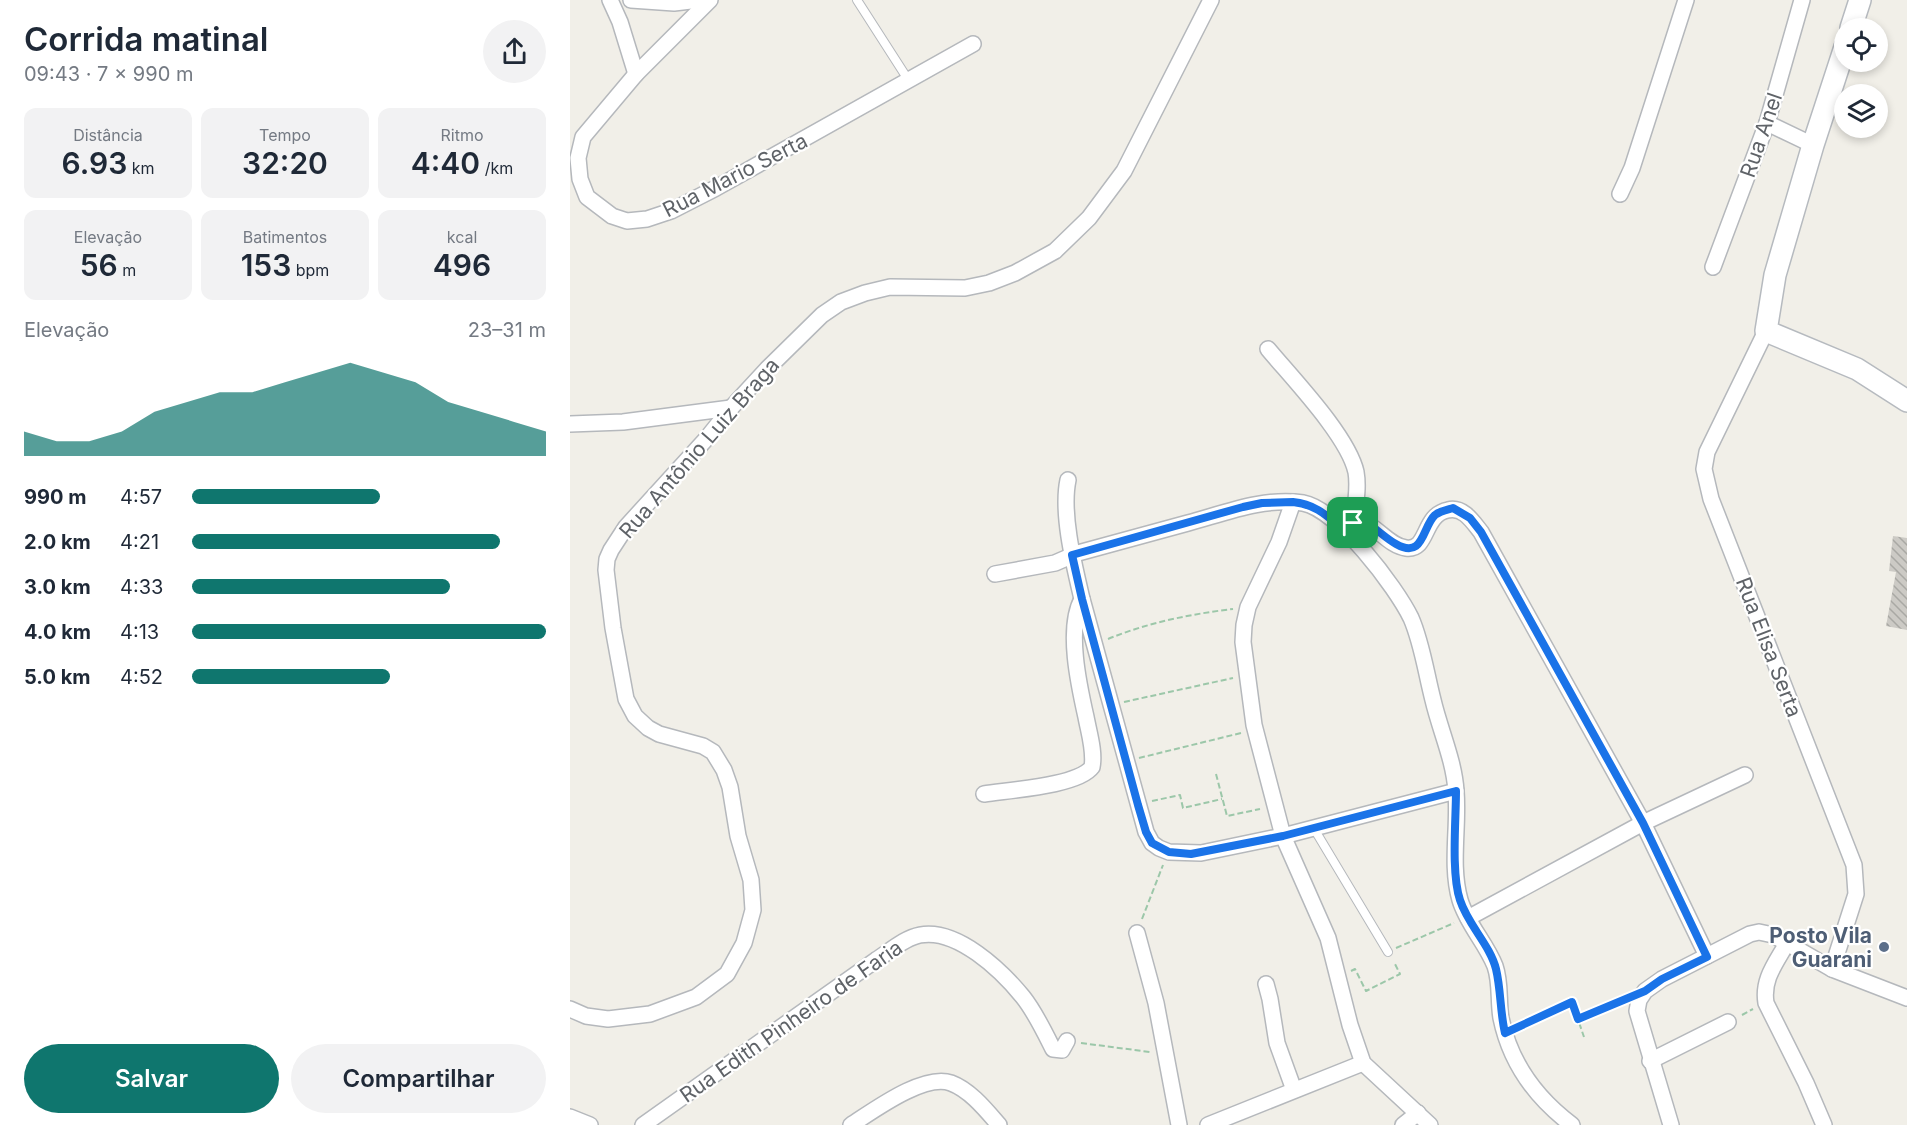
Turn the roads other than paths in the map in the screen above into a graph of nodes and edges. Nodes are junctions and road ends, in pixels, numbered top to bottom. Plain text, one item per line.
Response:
1 (610, 0) edge
2 (631, 0) edge
3 (699, 0) edge
4 (710, 0) edge
5 (857, 0) edge
6 (1211, 0) edge
7 (1686, 0) edge
8 (1802, 0) edge
9 (1860, 0) edge
10 (1854, 18) edge
11 (973, 44) dead end
12 (1837, 72) edge
13 (636, 74) junction
14 (909, 81) junction
15 (1767, 123) junction
16 (1813, 146) junction
17 (1620, 194) dead end
18 (1713, 267) dead end
19 (1766, 331) junction
20 (1268, 349) dead end
21 (1907, 401) edge
22 (731, 408) junction
23 (570, 424) edge
24 (1068, 480) dead end
25 (1293, 502) junction
26 (1349, 527) junction
27 (1072, 555) junction
28 (995, 574) dead end
29 (1082, 599) junction
30 (1745, 775) dead end
31 (1456, 791) junction
32 (984, 794) dead end
33 (1643, 823) junction
34 (1313, 827) junction
35 (1283, 836) junction
36 (1468, 918) junction
37 (1137, 933) road end
38 (1786, 943) junction
39 (1388, 952) dead end
40 (1707, 957) junction
41 (1832, 969) junction
42 (1266, 984) dead end
43 (1907, 998) edge
44 (570, 1009) edge
45 (1728, 1022) road end
46 (1067, 1041) road end
47 (1650, 1061) junction
48 (1363, 1063) junction
49 (1294, 1090) junction
50 (1418, 1113) junction
51 (570, 1117) edge
52 (590, 1125) edge
53 (643, 1125) edge
54 (851, 1125) edge
55 (999, 1125) edge
56 (1179, 1125) edge
57 (1208, 1125) edge
58 (1403, 1125) edge
59 (1430, 1125) edge
60 (1572, 1125) edge
61 (1671, 1125) edge
62 (1824, 1125) edge

1 - 13 street
2 - 3 street
4 - 13 street, Rua Mario Serta
5 - 14 lane
6 - 22 street, Rua Antônio Luiz Braga
7 - 17 street
8 - 15 street, Rua Anel
9 - 10 street
11 - 14 street, Rua Mario Serta
12 - 16 street
13 - 14 street, Rua Mario Serta
15 - 16 street
15 - 18 street, Rua Anel
16 - 19 street
19 - 21 street
19 - 41 street, Rua Elisa Serta
20 - 26 street
22 - 23 street
22 - 44 street, Rua Antônio Luiz Braga
24 - 27 street
25 - 26 street
25 - 27 street
25 - 35 street
26 - 31 street
26 - 33 street
27 - 28 street
27 - 29 street
29 - 32 street
29 - 35 street
30 - 33 street
31 - 34 street
31 - 36 street
33 - 36 street
33 - 40 street
34 - 35 street
34 - 39 lane
35 - 48 street
36 - 60 street
37 - 56 street
38 - 40 street
38 - 41 street
38 - 62 street
40 - 47 street
41 - 43 street
42 - 49 street
45 - 47 street
46 - 53 street, Rua Edith Pinheiro de Faria
47 - 61 street
48 - 49 street
48 - 50 street
49 - 57 street
50 - 58 street
50 - 59 street
51 - 52 street
54 - 55 street

